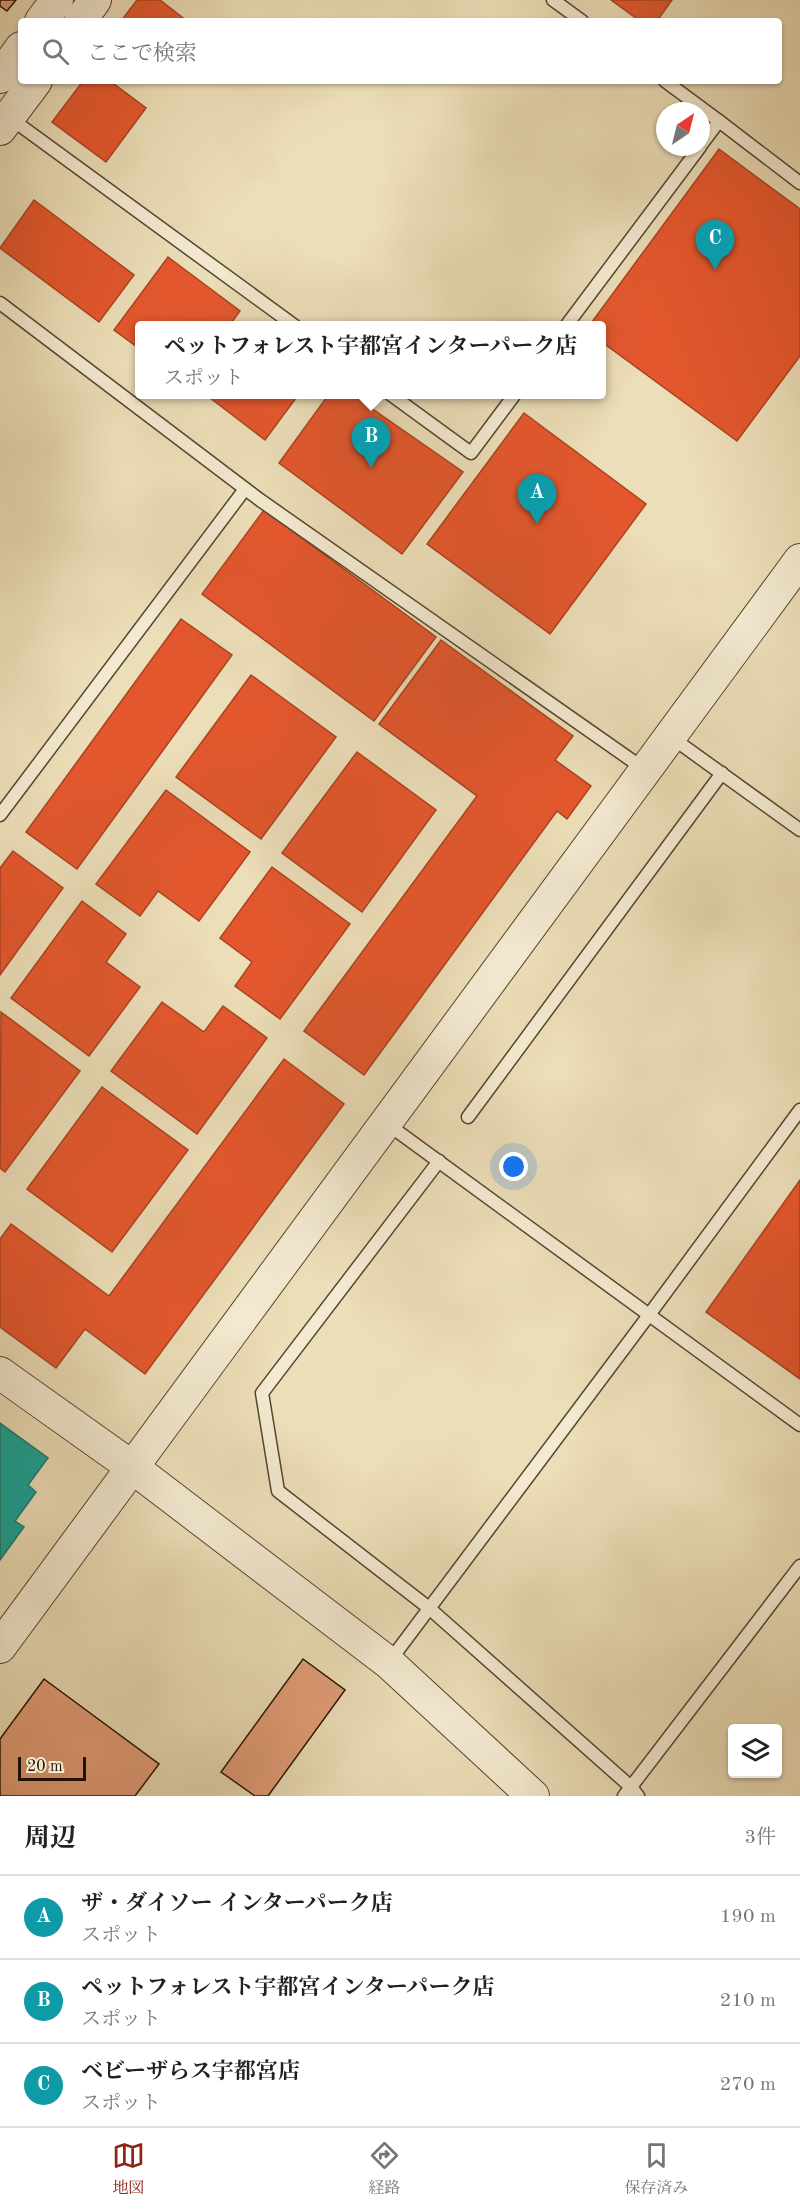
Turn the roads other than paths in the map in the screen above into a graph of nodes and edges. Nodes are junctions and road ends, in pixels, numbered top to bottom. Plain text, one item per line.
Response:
1 (57, 0) edge
2 (95, 0) edge
3 (553, 0) edge
4 (43, 18) edge
5 (82, 18) edge
6 (578, 18) edge
7 (18, 52) edge
8 (0, 77) edge
9 (34, 84) edge
10 (669, 84) edge
11 (719, 121) junction
12 (4, 123) edge
13 (710, 133) edge
14 (693, 156) edge
15 (800, 183) edge
16 (0, 303) edge
17 (288, 321) edge
18 (570, 321) edge
19 (397, 399) edge
20 (511, 399) edge
21 (245, 489) junction
22 (800, 560) edge
23 (670, 736) junction
24 (645, 770) junction
25 (722, 773) junction
26 (0, 815) edge
27 (800, 831) edge
28 (800, 1110) edge
29 (468, 1117) dead end
30 (386, 1123) junction
31 (439, 1161) junction
32 (649, 1315) junction
33 (0, 1373) edge
34 (800, 1425) edge
35 (132, 1467) junction
36 (800, 1566) edge
37 (429, 1608) junction
38 (0, 1647) edge
39 (388, 1663) junction
40 (631, 1793) edge
41 (534, 1796) edge

1 - 4 street
2 - 5 street
3 - 6 lane
7 - 8 street
9 - 12 street
10 - 11 lane
11 - 13 lane
11 - 15 lane
12 - 17 lane
14 - 18 lane
16 - 21 lane
19 - 20 lane
21 - 24 lane
21 - 26 lane
22 - 23 street
23 - 24 street
23 - 25 lane
24 - 30 street
25 - 27 lane
25 - 29 lane
28 - 32 lane
30 - 31 lane
30 - 35 street
31 - 32 lane
31 - 37 lane
32 - 34 lane
32 - 37 lane
33 - 35 street
35 - 38 street
35 - 39 street
36 - 40 lane
37 - 39 lane
37 - 40 lane
39 - 41 street

